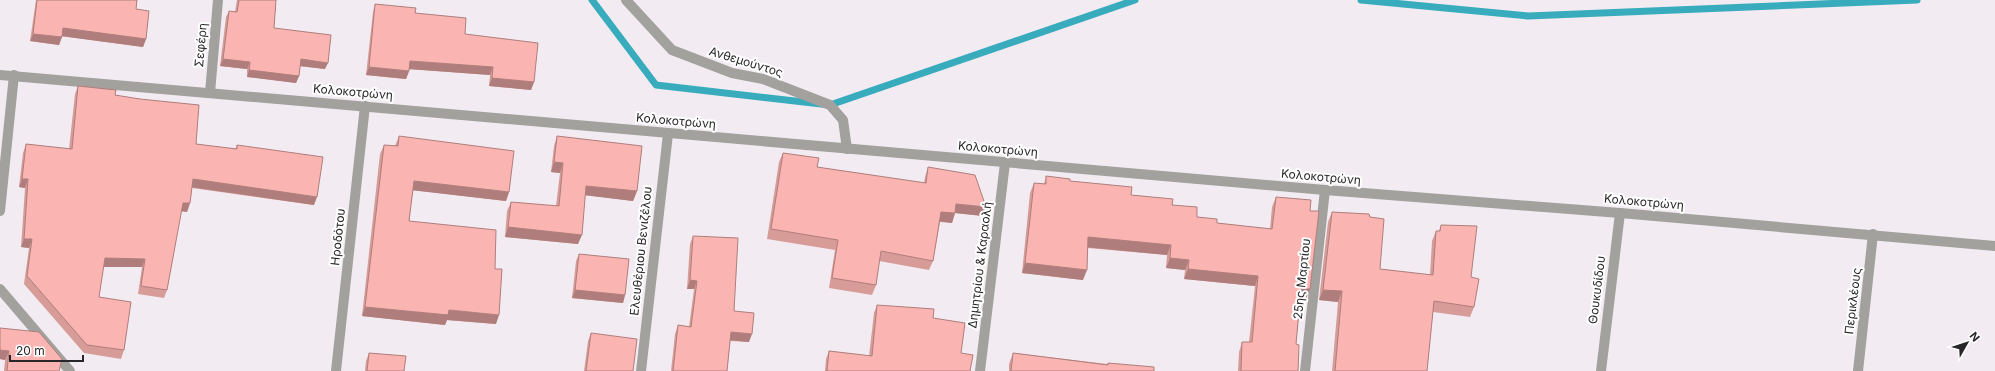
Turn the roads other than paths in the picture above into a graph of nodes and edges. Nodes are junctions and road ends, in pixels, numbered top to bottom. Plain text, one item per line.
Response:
1 (218, 0) edge
2 (626, 0) edge
3 (0, 74) edge
4 (14, 76) junction
5 (210, 93) junction
6 (365, 106) junction
7 (668, 134) junction
8 (847, 149) junction
9 (1005, 163) junction
10 (1325, 190) junction
11 (0, 211) edge
12 (1620, 213) junction
13 (1873, 234) junction
14 (1995, 246) edge
15 (0, 289) edge
16 (70, 371) edge
17 (336, 371) edge
18 (641, 371) edge
19 (980, 371) edge
20 (1305, 371) edge
21 (1601, 371) edge
22 (1858, 371) edge

1 - 5 street, Σεφέρη
2 - 8 street, Ανθεμούντος
3 - 4 street, Κολοκοτρώνη
4 - 5 street, Κολοκοτρώνη
4 - 11 street
5 - 6 street, Κολοκοτρώνη
6 - 7 street, Κολοκοτρώνη
6 - 17 street, Ηροδότου
7 - 8 street, Κολοκοτρώνη
7 - 18 street, Ελευθέριου Βενιζέλου
8 - 9 street, Κολοκοτρώνη
9 - 10 street, Κολοκοτρώνη
9 - 19 street, Δημητρίου & Καραολή
10 - 12 street, Κολοκοτρώνη
10 - 20 street, 25ης Μαρτίου
12 - 13 street, Κολοκοτρώνη
12 - 21 street, Θουκυδίδου
13 - 14 street, Κολοκοτρώνη
13 - 22 street, Περικλέους
15 - 16 street

